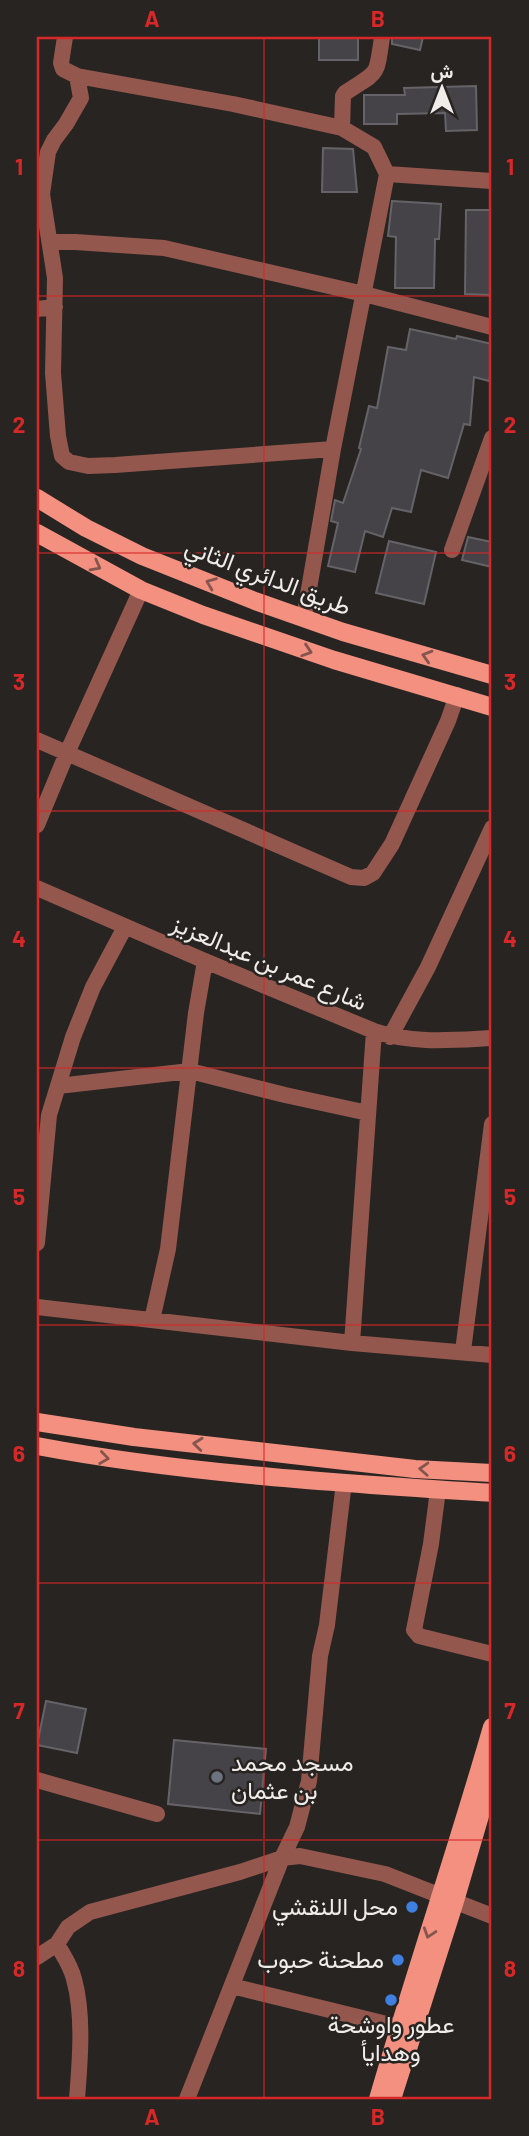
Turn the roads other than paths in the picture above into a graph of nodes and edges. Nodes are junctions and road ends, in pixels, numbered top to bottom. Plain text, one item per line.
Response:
1 (65, 37) edge
2 (382, 37) edge
3 (77, 76) junction
4 (342, 128) junction
5 (387, 174) junction
6 (492, 181) edge
7 (51, 243) junction
8 (365, 294) junction
9 (55, 307) junction
10 (37, 309) edge
11 (492, 327) edge
12 (492, 438) edge
13 (333, 449) junction
14 (37, 498) edge
15 (37, 533) edge
16 (452, 550) dead end
17 (141, 590) junction
18 (254, 601) junction
19 (304, 618) junction
20 (244, 629) junction
21 (492, 675) edge
22 (457, 695) junction
23 (492, 707) edge
24 (37, 740) edge
25 (67, 753) junction
26 (37, 825) edge
27 (492, 828) edge
28 (37, 888) edge
29 (125, 927) junction
30 (205, 961) junction
31 (373, 1031) junction
32 (390, 1037) junction
33 (492, 1038) edge
34 (191, 1071) junction
35 (58, 1086) junction
36 (43, 1113) edge
37 (368, 1113) junction
38 (492, 1125) edge
39 (37, 1243) edge
40 (37, 1307) edge
41 (152, 1320) junction
42 (352, 1343) junction
43 (463, 1351) junction
44 (492, 1355) edge
45 (37, 1422) edge
46 (37, 1446) edge
47 (492, 1472) edge
48 (344, 1482) junction
49 (438, 1490) junction
50 (492, 1493) edge
51 (492, 1654) edge
52 (492, 1727) edge
53 (492, 1775) edge
54 (37, 1780) edge
55 (157, 1814) dead end
56 (486, 1824) edge
57 (282, 1858) junction
58 (449, 1898) junction
59 (492, 1916) edge
60 (57, 1944) junction
61 (37, 1957) edge
62 (232, 1986) junction
63 (399, 2027) junction
64 (77, 2099) edge
65 (187, 2099) edge
66 (378, 2099) edge
67 (393, 2099) edge

1 - 3 street
2 - 4 street
3 - 4 street
3 - 7 street
4 - 5 street
5 - 6 street
5 - 8 street
7 - 8 street
7 - 9 street
8 - 11 street
8 - 13 street
9 - 10 street
9 - 13 street
12 - 16 street
13 - 19 street
18 -> 14 main road, طريق الدائري الثاني
15 -> 17 main road
17 - 20 main road
17 - 25 street
18 - 19 main road, طريق الدائري الثاني
18 - 20 main road
21 -> 19 main road, طريق الدائري الثاني
20 -> 22 main road
22 - 23 main road
22 - 25 street
24 - 25 street
25 - 26 street
27 - 32 street
28 - 29 street, شارع عمر بن عبدالعزيز
29 - 30 street, شارع عمر بن عبدالعزيز
29 - 35 street
30 - 31 street, شارع عمر بن عبدالعزيز
30 - 34 street
31 - 32 street, شارع عمر بن عبدالعزيز
31 - 37 street
32 - 33 street, شارع عمر بن عبدالعزيز
34 - 35 street
34 - 37 street
34 - 41 street
35 - 36 street
36 - 39 street
37 - 42 street
38 - 43 street
40 - 41 street
41 - 42 street
42 - 43 street
43 - 44 street
47 -> 45 main road
46 -> 48 main road
48 - 49 main road
48 - 57 street
49 - 50 main road
49 - 51 street
52 - 58 main road
53 - 56 main road
54 - 55 street
56 - 58 main road
57 - 58 street
57 - 60 street
57 - 62 street
58 - 59 street
58 -> 63 main road
58 - 67 main road
60 - 61 street
60 - 64 street
62 - 63 street
62 - 65 street
63 - 66 main road

